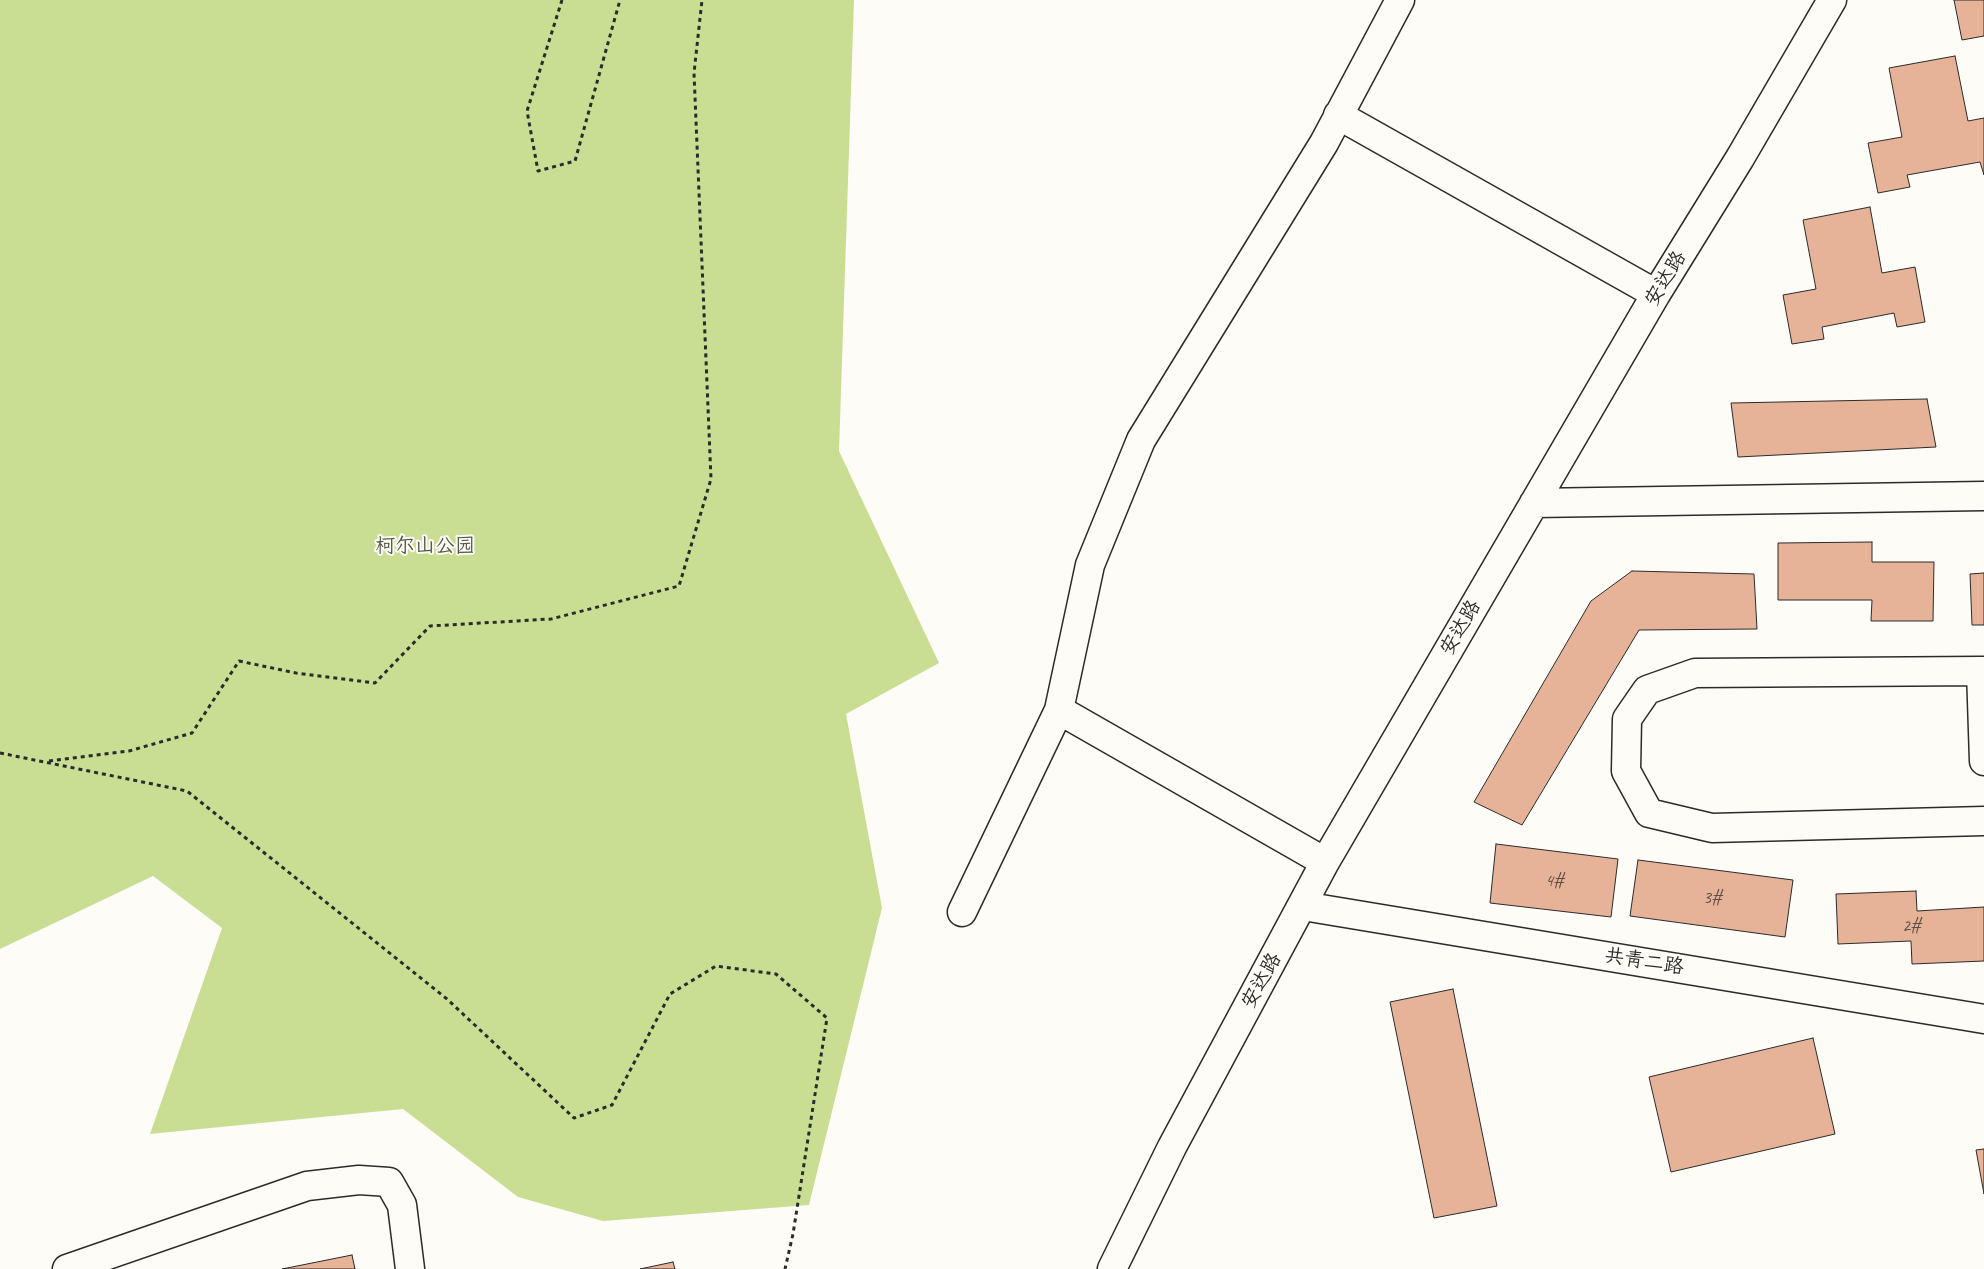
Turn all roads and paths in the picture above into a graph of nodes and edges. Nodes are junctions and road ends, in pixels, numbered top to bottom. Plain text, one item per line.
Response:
1 (562, 0) edge
2 (620, 0) edge
3 (702, 0) edge
4 (1400, 0) edge
5 (1832, 0) edge
6 (1338, 115) junction
7 (1656, 294) junction
8 (1984, 496) edge
9 (1534, 503) junction
10 (1983, 671) edge
11 (1058, 710) junction
12 (0, 753) edge
13 (44, 761) junction
14 (1984, 761) edge
15 (1984, 821) edge
16 (1325, 862) junction
17 (1303, 906) junction
18 (962, 912) dead end
19 (1984, 1018) edge
20 (67, 1269) edge
21 (410, 1269) edge
22 (785, 1269) edge
23 (1112, 1269) edge

1 - 2 path
3 - 13 path
4 - 6 street
5 - 7 street, 安达路
6 - 7 street
6 - 11 street
7 - 9 street, 安达路
8 - 9 street
9 - 16 street, 安达路
10 - 14 street
10 - 15 street
11 - 16 street
11 - 18 street
12 - 13 path
13 - 22 path
16 - 17 street, 安达路
17 - 19 street, 共青二路
17 - 23 street, 安达路
20 - 21 street

